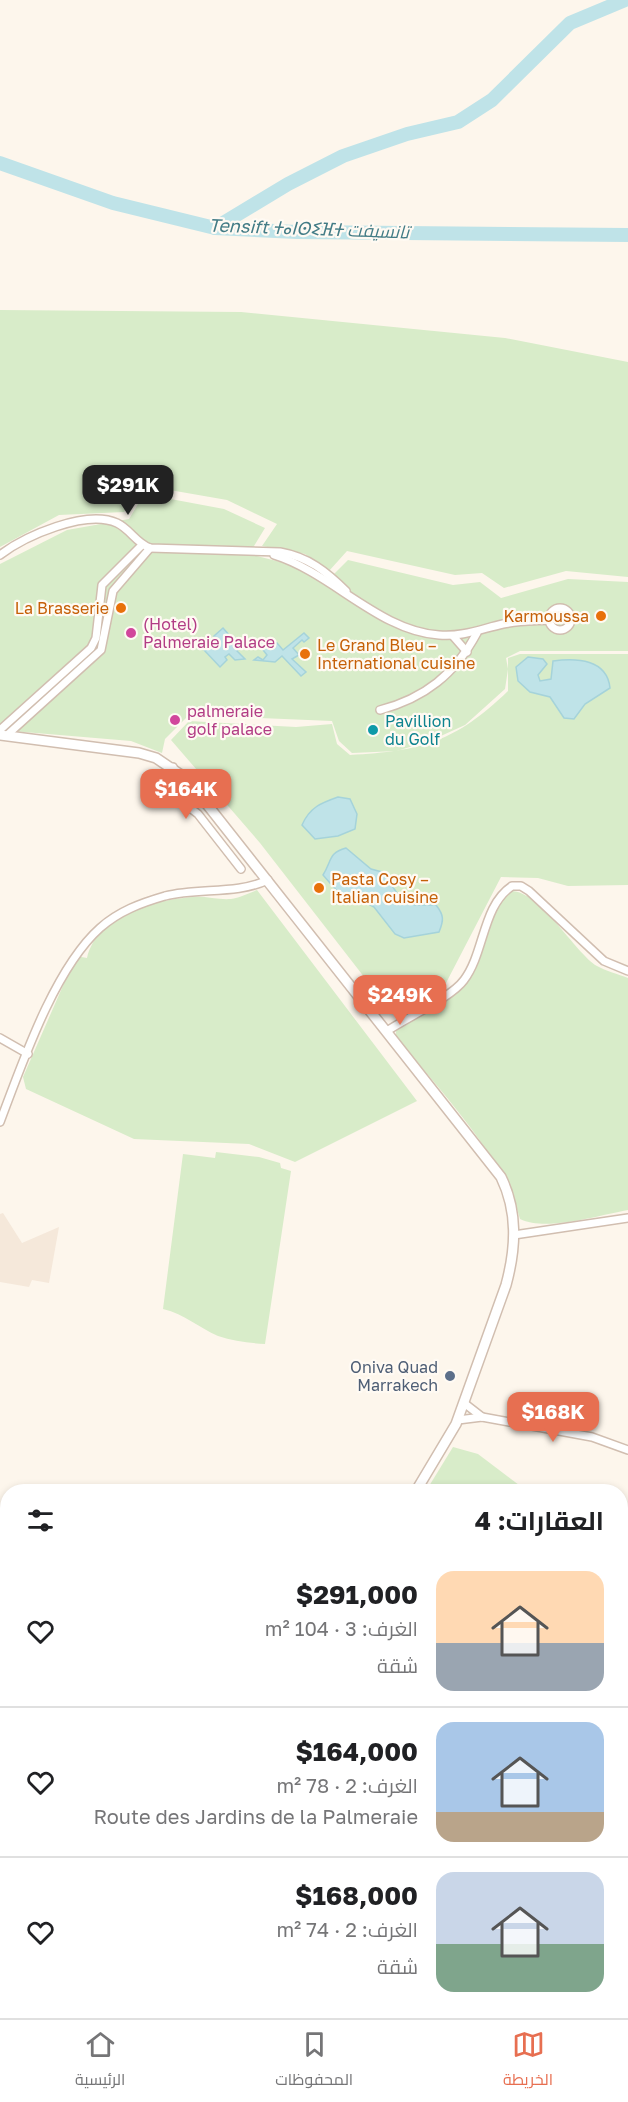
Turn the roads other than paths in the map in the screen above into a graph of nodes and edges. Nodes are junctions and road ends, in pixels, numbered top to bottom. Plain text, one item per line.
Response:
1 (146, 547) junction
2 (0, 555) edge
3 (549, 620) dead end
4 (477, 633) junction
5 (453, 636) junction
6 (467, 652) junction
7 (63, 677) junction
8 (380, 710) dead end
9 (2, 734) edge
10 (173, 767) junction
11 (241, 869) dead end
12 (268, 880) junction
13 (628, 971) edge
14 (387, 1031) junction
15 (0, 1038) edge
16 (28, 1054) junction
17 (0, 1122) edge
18 (628, 1218) edge
19 (514, 1235) junction
20 (464, 1403) junction
21 (482, 1417) junction
22 (458, 1420) junction
23 (628, 1450) edge
24 (420, 1484) edge

1 - 2 street
1 - 5 street
1 - 7 street
1 - 7 street
3 - 4 street
4 - 5 street
4 - 6 street
5 - 6 street
6 - 8 street
7 - 9 street
9 - 10 street
10 - 11 street
10 - 12 street
12 - 14 street
12 - 16 street
13 - 14 street
14 - 19 street
15 - 16 street
16 - 17 street
18 - 19 street
19 - 20 street
20 - 21 street
20 - 22 street
21 - 22 street
21 - 23 street
22 - 24 street

